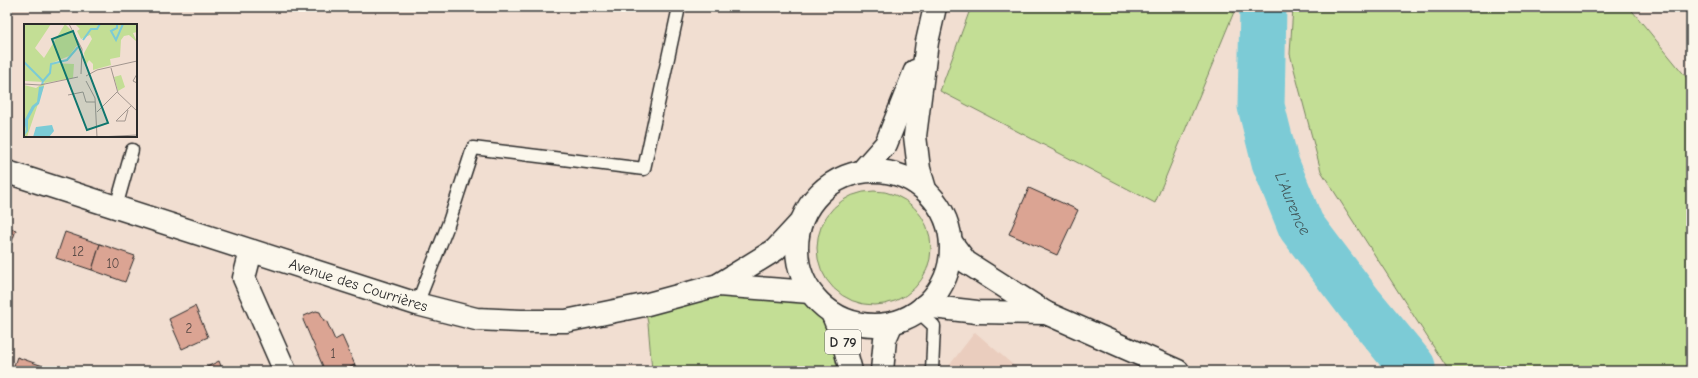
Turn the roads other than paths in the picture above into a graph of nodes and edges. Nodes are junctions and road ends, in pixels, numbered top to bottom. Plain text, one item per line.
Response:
1 (679, 7) edge
2 (935, 7) edge
3 (927, 42) junction
4 (132, 150) dead end
5 (862, 171) junction
6 (7, 172) edge
7 (925, 189) junction
8 (116, 207) junction
9 (801, 222) junction
10 (951, 242) junction
11 (251, 251) junction
12 (718, 285) junction
13 (810, 292) junction
14 (417, 304) junction
15 (921, 309) junction
16 (832, 313) junction
17 (1046, 313) junction
18 (892, 323) junction
19 (285, 371) edge
20 (851, 371) edge
21 (882, 371) edge
22 (932, 371) edge
23 (1178, 371) edge

1 - 14 lane
2 - 3 main road
3 - 5 main road
3 - 7 main road
4 - 8 lane
5 - 7 main road
5 - 9 main road
6 - 8 main road, Avenue des Courrières
7 - 10 main road
8 - 11 main road, Avenue des Courrières
9 - 12 main road, Avenue des Courrières
9 - 13 main road
10 - 15 main road
10 - 17 main road
11 - 14 main road, Avenue des Courrières
11 - 19 main road
12 - 13 main road, Avenue des Courrières
12 - 14 main road, Avenue des Courrières
13 - 16 main road
15 - 17 main road
15 - 18 main road
15 - 22 lane
16 - 18 main road
16 - 20 main road, D 79
17 - 23 main road
18 - 21 main road, D 79

